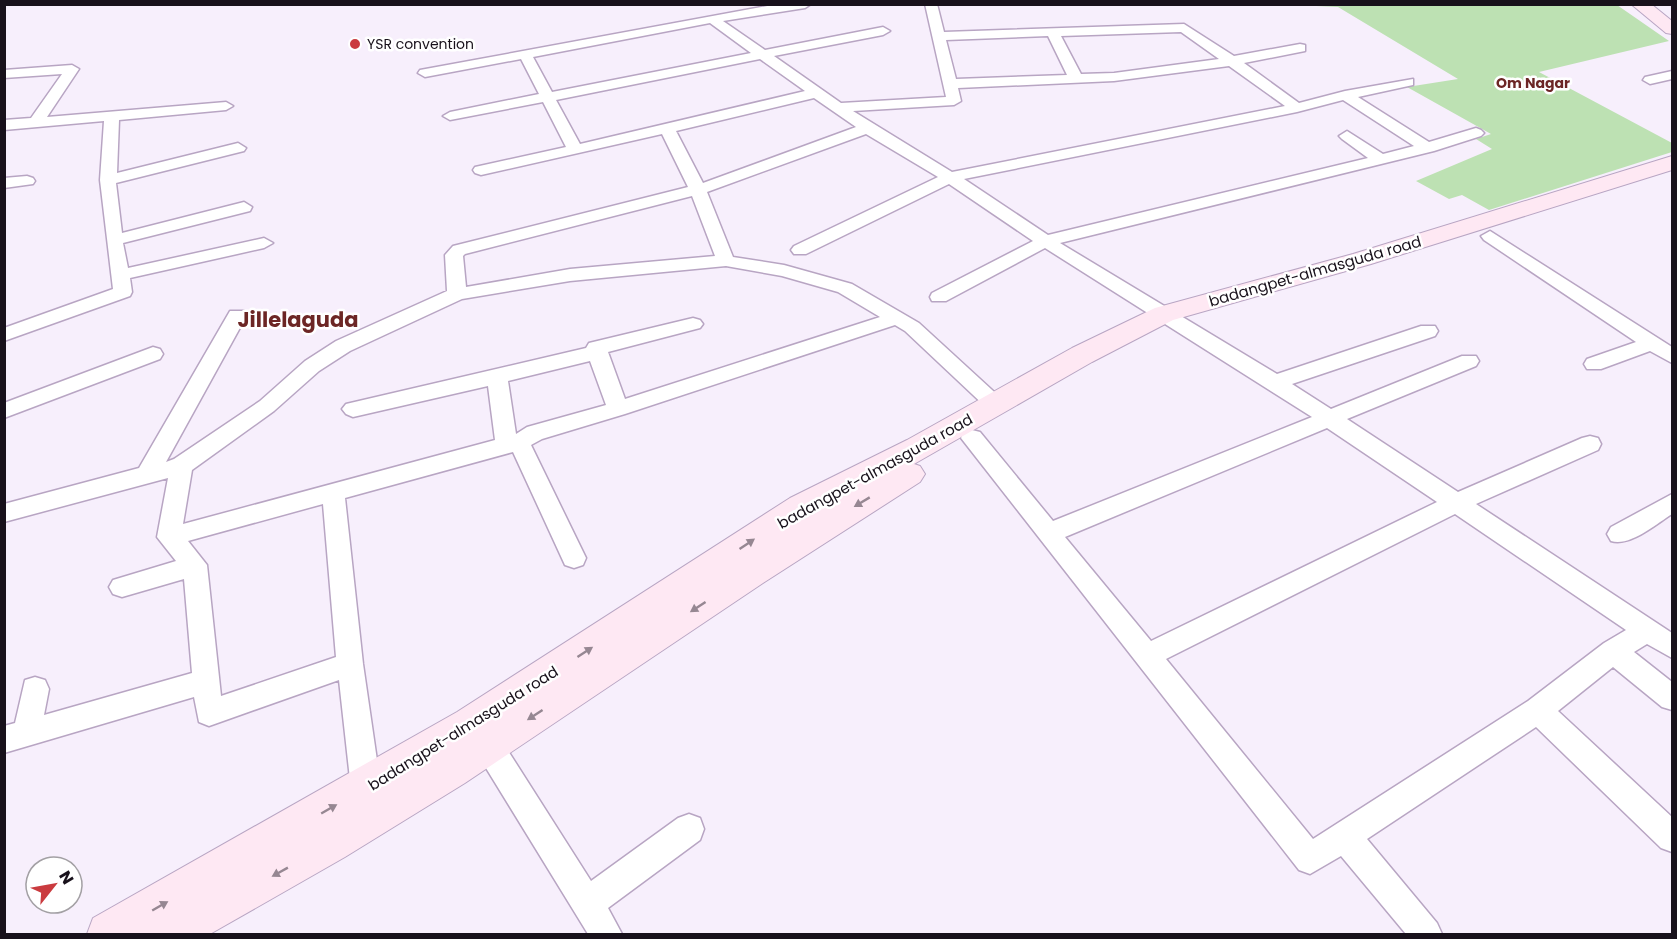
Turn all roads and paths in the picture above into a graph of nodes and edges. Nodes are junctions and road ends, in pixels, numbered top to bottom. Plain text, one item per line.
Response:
1 (805, 4) edge
2 (931, 4) edge
3 (1639, 4) edge
4 (712, 19) junction
5 (1668, 21) edge
6 (883, 31) dead end
7 (1052, 32) junction
8 (940, 36) junction
9 (1300, 48) dead end
10 (525, 54) junction
11 (763, 56) junction
12 (1233, 62) junction
13 (425, 73) dead end
14 (4, 74) edge
15 (1672, 75) edge
16 (1077, 80) junction
17 (1650, 80) dead end
18 (1408, 82) dead end
19 (951, 84) junction
20 (816, 93) junction
21 (1345, 95) junction
22 (547, 97) junction
23 (226, 106) dead end
24 (836, 108) junction
25 (1297, 108) junction
26 (450, 116) dead end
27 (112, 117) junction
28 (36, 122) junction
29 (4, 124) edge
30 (667, 128) junction
31 (867, 128) junction
32 (1476, 133) dead end
33 (1347, 136) dead end
34 (238, 148) dead end
35 (1428, 148) junction
36 (575, 150) junction
37 (1381, 160) junction
38 (1672, 163) edge
39 (481, 170) dead end
40 (950, 177) junction
41 (1672, 178) edge
42 (108, 180) junction
43 (27, 181) dead end
44 (4, 183) edge
45 (698, 190) junction
46 (244, 207) dead end
47 (1490, 236) junction
48 (114, 240) junction
49 (1045, 241) junction
50 (264, 243) dead end
51 (800, 250) dead end
52 (726, 261) junction
53 (120, 275) junction
54 (457, 294) junction
55 (939, 297) dead end
56 (237, 315) dead end
57 (897, 318) junction
58 (1175, 320) junction
59 (693, 324) dead end
60 (1428, 331) dead end
61 (4, 335) edge
62 (1663, 346) edge
63 (598, 352) junction
64 (153, 354) dead end
65 (1468, 361) dead end
66 (1594, 364) dead end
67 (497, 377) junction
68 (1275, 382) junction
69 (996, 405) junction
70 (353, 409) dead end
71 (618, 409) junction
72 (4, 411) edge
73 (1327, 419) junction
74 (972, 438) junction
75 (513, 444) junction
76 (1590, 444) dead end
77 (181, 466) junction
78 (147, 475) junction
79 (333, 492) junction
80 (1457, 503) junction
81 (1672, 503) edge
82 (4, 513) edge
83 (1049, 533) junction
84 (1618, 534) dead end
85 (169, 537) junction
86 (574, 558) dead end
87 (195, 566) junction
88 (122, 587) dead end
89 (1647, 631) junction
90 (1672, 647) edge
91 (1613, 651) junction
92 (1146, 656) junction
93 (351, 664) junction
94 (205, 681) junction
95 (35, 689) dead end
96 (1672, 698) edge
97 (1538, 710) junction
98 (16, 736) edge
99 (488, 746) junction
100 (366, 788) junction
101 (689, 829) dead end
102 (1344, 836) junction
103 (1672, 837) edge
104 (588, 903) junction
105 (109, 934) edge
106 (166, 934) edge
107 (606, 934) edge
108 (1426, 934) edge

1 - 4 street
2 - 8 street
3 - 5 street
4 - 10 street
4 - 11 street
6 - 11 street
7 - 8 street
7 - 12 street
7 - 16 street
8 - 19 street
9 - 12 street
10 - 13 street
10 - 22 street
11 - 20 street
11 - 22 street
12 - 16 street
12 - 25 street
14 - 28 street
15 - 17 street
16 - 19 street
18 - 21 street
19 - 24 street
20 - 24 street
20 - 30 street
21 - 25 street
21 - 35 street
22 - 26 street
22 - 36 street
23 - 27 street
24 - 31 street
25 - 40 street
27 - 28 street
27 - 42 street
28 - 29 street
30 - 36 street
30 - 45 street
31 - 40 street
31 - 45 street
32 - 35 street
33 - 37 street
34 - 42 street
35 - 37 street
36 - 39 street
37 - 49 street
38 - 58 street, badangpet-almasguda road
40 - 49 street
40 - 51 street
41 - 47 street, badangpet-almasguda road
42 - 48 street
43 - 44 street
45 - 52 street
45 - 54 street
46 - 48 street
47 - 58 street, badangpet-almasguda road
47 - 62 street
48 - 53 street
49 - 55 street
49 - 58 street
50 - 53 street
52 - 54 street
52 - 57 street
53 - 61 street
54 - 77 street
56 - 78 street
57 - 69 street
57 - 71 street
58 - 68 street
58 - 69 street, badangpet-almasguda road
58 - 74 street, badangpet-almasguda road
59 - 63 street
60 - 68 street
62 - 66 street
63 - 67 street
63 - 71 street
64 - 72 street
65 - 73 street
67 - 70 street
67 - 75 street
68 - 73 street
100 -> 69 street, badangpet-almasguda road
71 - 75 street
73 - 80 street
73 - 83 street
74 - 83 street
74 -> 99 street, badangpet-almasguda road
75 - 79 street
75 - 86 street
76 - 80 street
77 - 78 street
77 - 85 street
78 - 82 street
79 - 85 street
79 - 93 street
80 - 89 street
80 - 92 street
81 - 84 street
83 - 92 street
85 - 87 street
87 - 88 street
87 - 94 street
89 - 90 street
89 - 91 street
91 - 96 street
91 - 97 street
92 - 102 street
93 - 94 street
93 - 100 street
94 - 98 street
95 - 98 street
97 - 102 street
97 - 103 street
99 - 104 street
99 -> 106 street, badangpet-almasguda road
105 -> 100 street, badangpet-almasguda road
101 - 104 street
102 - 108 street
104 - 107 street

